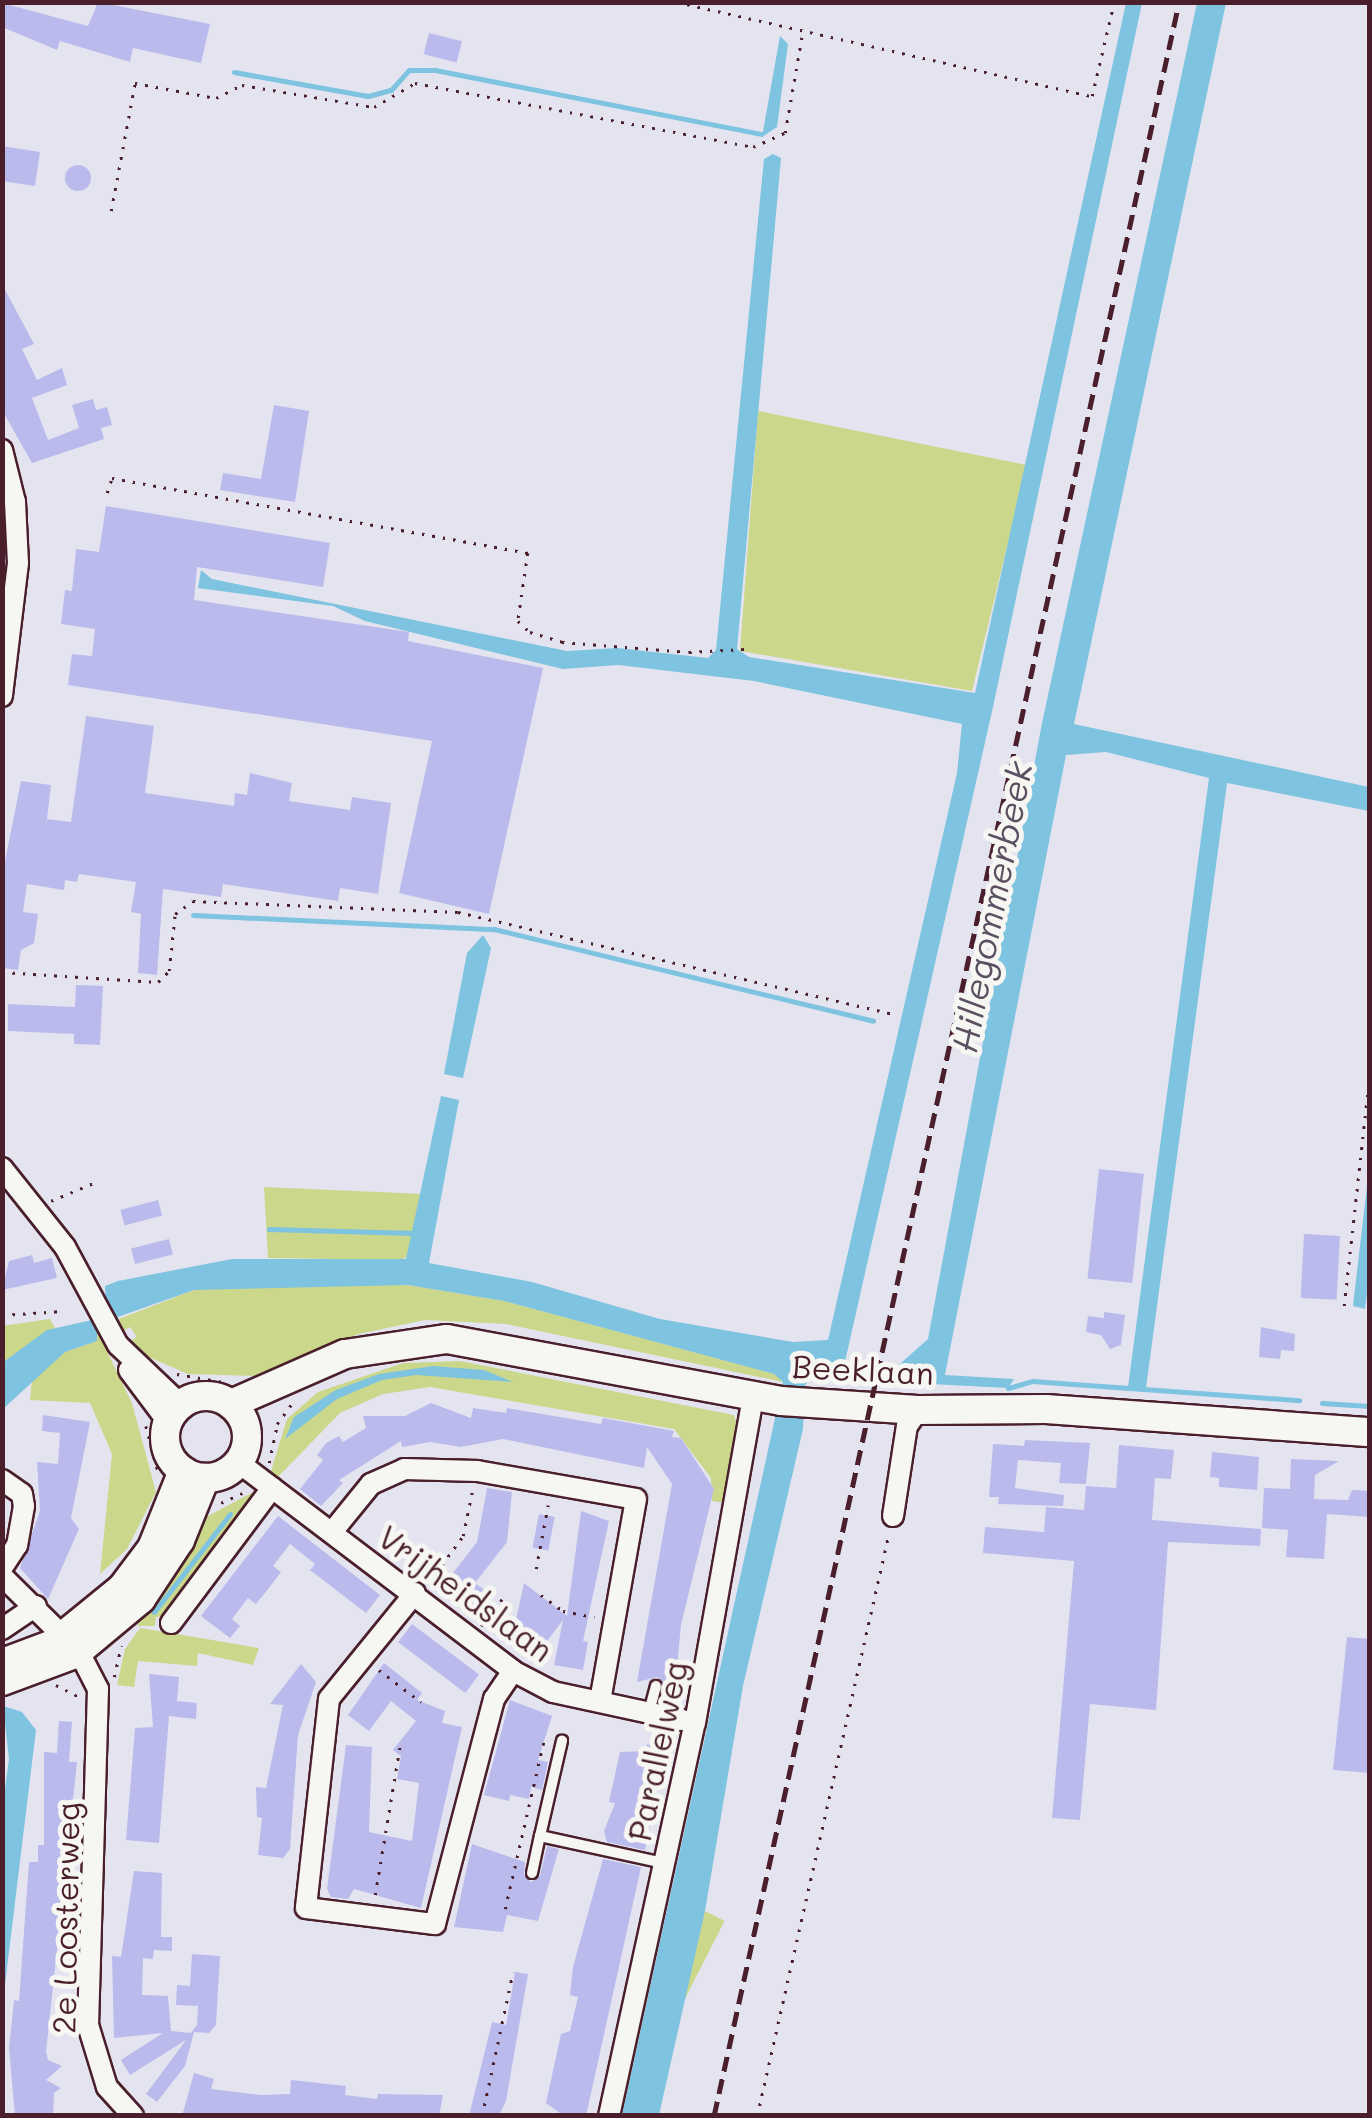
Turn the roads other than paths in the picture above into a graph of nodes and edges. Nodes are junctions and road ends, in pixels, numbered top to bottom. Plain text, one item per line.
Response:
1 (2, 450) edge
2 (2, 696) edge
3 (2, 1168) edge
4 (360, 1354) junction
5 (236, 1394) junction
6 (779, 1400) junction
7 (918, 1410) junction
8 (163, 1413) junction
9 (246, 1429) junction
10 (1370, 1432) edge
11 (256, 1476) junction
12 (2, 1480) edge
13 (191, 1485) junction
14 (893, 1516) road end
15 (332, 1532) junction
16 (2, 1572) edge
17 (416, 1594) junction
18 (36, 1606) junction
19 (173, 1624) dead end
20 (2, 1629) edge
21 (72, 1644) junction
22 (2, 1663) edge
23 (514, 1671) junction
24 (2, 1681) edge
25 (656, 1686) dead end
26 (600, 1702) junction
27 (649, 1712) junction
28 (682, 1720) dead end
29 (562, 1741) dead end
30 (540, 1836) junction
31 (664, 1864) junction
32 (532, 1872) dead end
33 (133, 2116) edge
34 (609, 2116) edge

1 - 2 street
3 - 8 street
4 - 5 main road, Beeklaan
4 - 6 main road, Beeklaan
4 - 9 main road, Beeklaan
5 - 8 main road
5 - 9 main road
6 - 7 main road, Beeklaan
6 - 31 street, Parallelweg
7 - 10 main road, Beeklaan
7 - 14 street
8 - 13 main road
9 - 11 main road
11 - 13 main road
11 - 15 street, Vrijheidslaan
11 - 19 street
12 - 16 street
13 - 21 main road
15 - 17 street, Vrijheidslaan
15 - 26 street
16 - 18 street
17 - 23 street, Vrijheidslaan
17 - 23 street
18 - 20 street
18 - 21 street
21 - 22 main road
21 - 24 main road
21 - 33 street, 2e Loosterweg
23 - 26 street, Vrijheidslaan
25 - 27 lane
26 - 27 street, Vrijheidslaan
27 - 28 street, Vrijheidslaan
29 - 30 lane
30 - 31 lane
30 - 32 lane
31 - 34 street, Parallelweg

